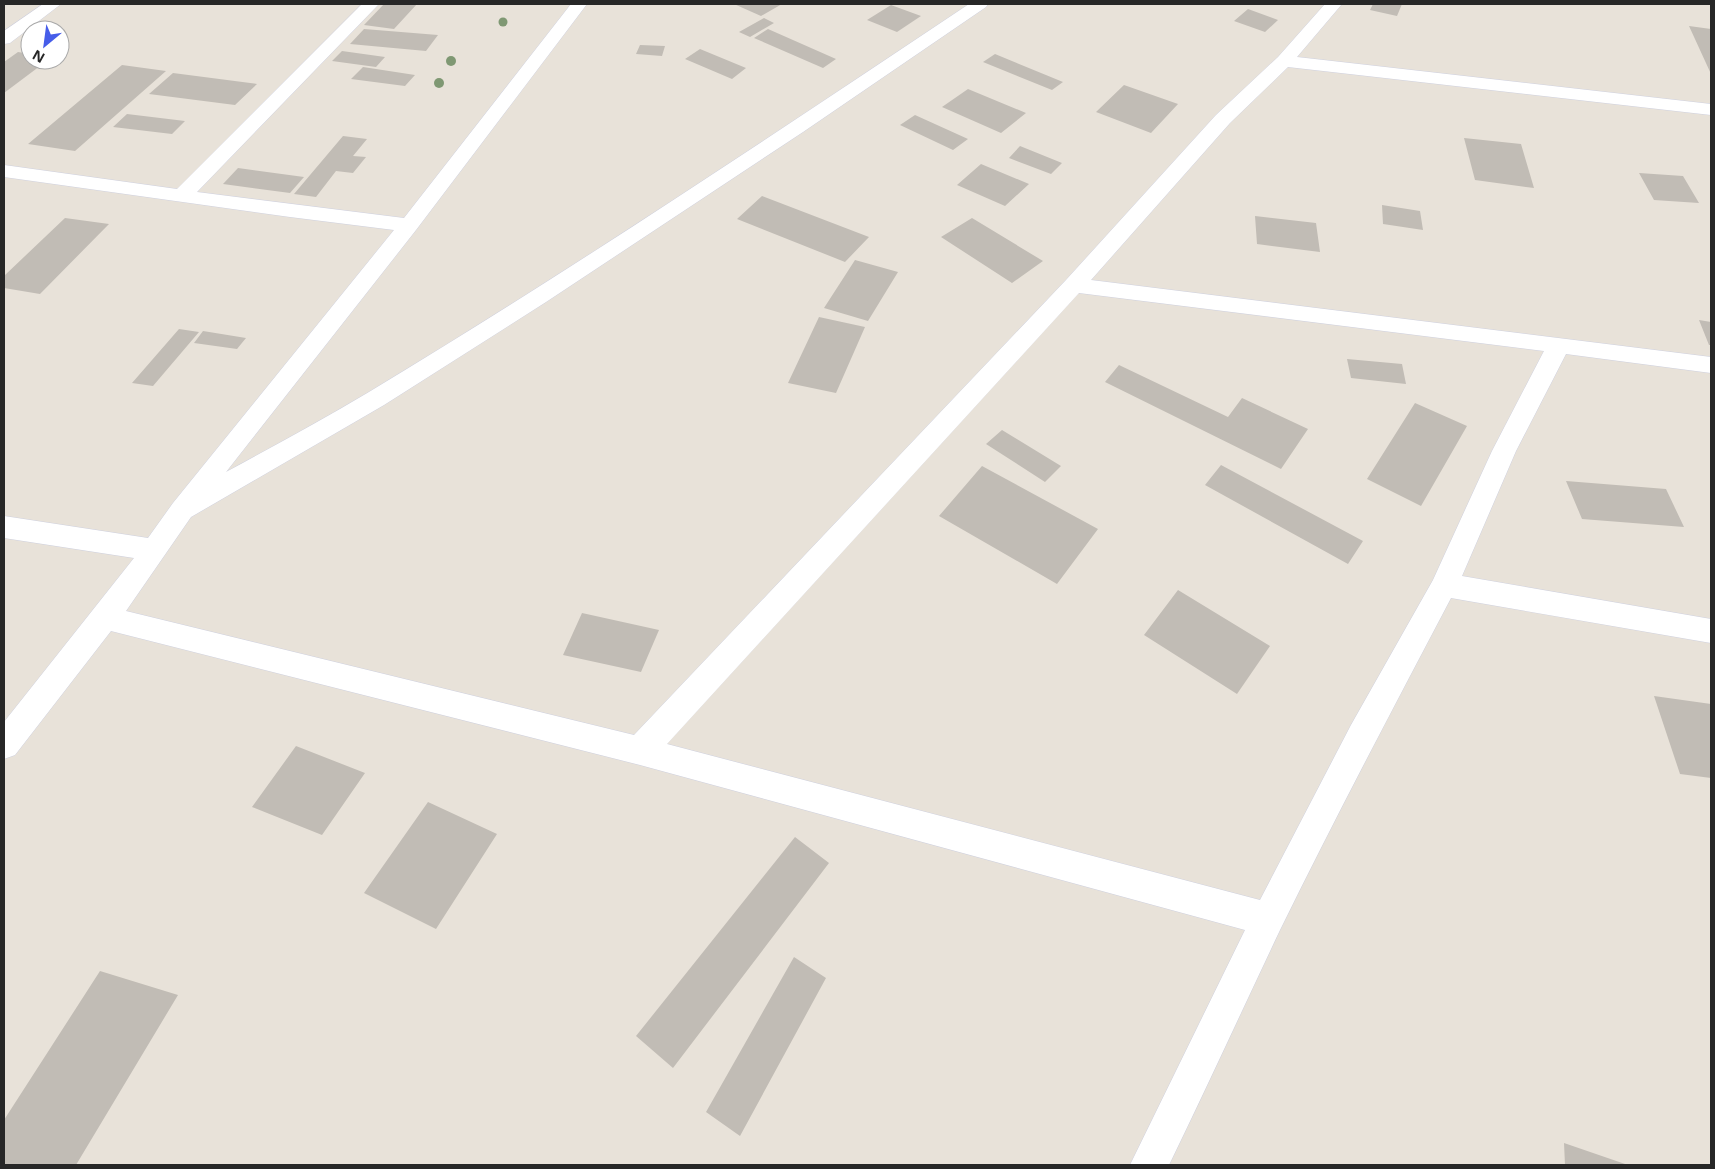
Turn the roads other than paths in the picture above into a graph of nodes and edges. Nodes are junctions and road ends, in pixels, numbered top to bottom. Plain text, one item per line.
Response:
1 (53, 4) edge
2 (371, 4) edge
3 (579, 4) edge
4 (980, 4) edge
5 (1334, 4) edge
6 (4, 39) edge
7 (1284, 61) junction
8 (1711, 110) edge
9 (4, 171) edge
10 (181, 196) junction
11 (410, 225) junction
12 (1074, 285) junction
13 (1559, 345) junction
14 (1711, 365) edge
15 (182, 510) junction
16 (4, 527) edge
17 (156, 550) junction
18 (1444, 585) junction
19 (105, 618) junction
20 (1711, 632) edge
21 (4, 746) edge
22 (640, 751) junction
23 (1268, 920) junction
24 (1149, 1165) edge

1 - 6 street
2 - 10 street
3 - 11 street
4 - 15 street
5 - 7 street
7 - 8 street
7 - 12 street
9 - 10 street
10 - 11 street
11 - 15 street
12 - 13 street
12 - 22 street
13 - 14 street
13 - 18 street
15 - 17 street
16 - 17 street
17 - 19 street
18 - 20 street
18 - 23 street
19 - 21 street
19 - 22 street
22 - 23 street
23 - 24 street

